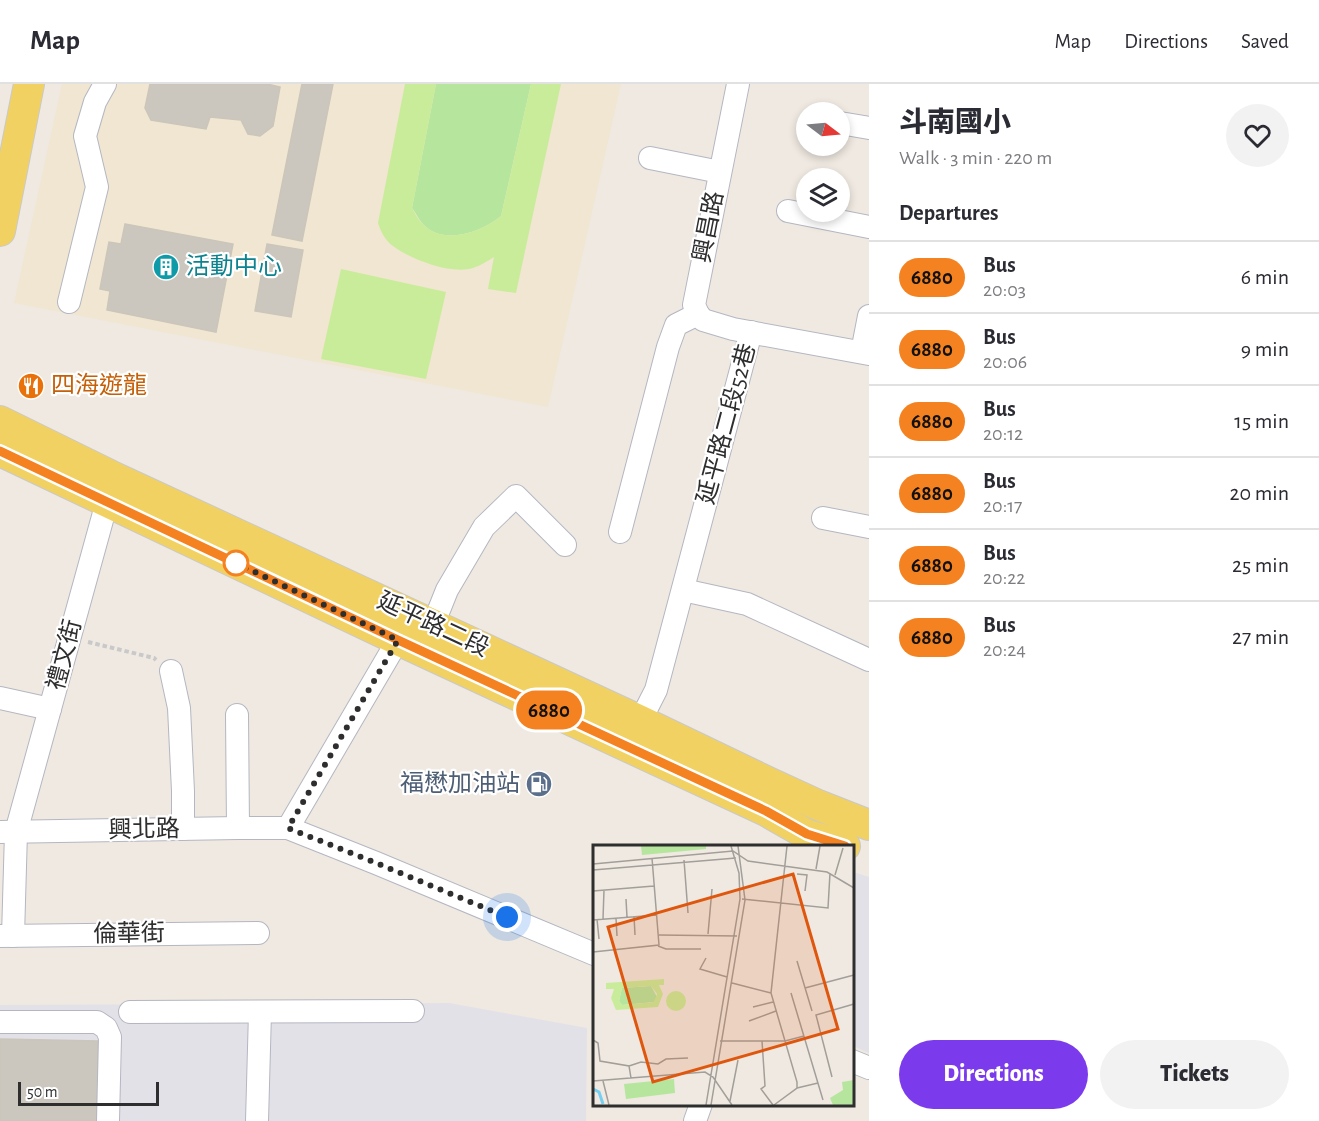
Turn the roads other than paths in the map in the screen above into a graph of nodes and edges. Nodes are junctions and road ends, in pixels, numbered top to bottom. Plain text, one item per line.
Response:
1 (29, 84) edge
2 (105, 84) edge
3 (738, 84) edge
4 (850, 125) edge
5 (869, 128) edge
6 (650, 158) dead end
7 (720, 172) junction
8 (788, 211) dead end
9 (869, 227) edge
10 (0, 231) edge
11 (69, 302) dead end
12 (698, 314) junction
13 (869, 316) edge
14 (751, 332) junction
15 (865, 353) edge
16 (0, 421) edge
17 (0, 451) edge
18 (112, 490) junction
19 (823, 518) dead end
20 (869, 527) edge
21 (620, 532) dead end
22 (565, 545) dead end
23 (269, 564) junction
24 (683, 590) junction
25 (433, 625) junction
26 (398, 640) junction
27 (869, 660) edge
28 (171, 671) road end
29 (0, 698) edge
30 (50, 709) junction
31 (237, 715) dead end
32 (634, 734) junction
33 (818, 806) junction
34 (869, 825) edge
35 (238, 828) junction
36 (288, 828) junction
37 (183, 829) junction
38 (8, 832) edge
39 (804, 840) edge
40 (838, 845) edge
41 (854, 850) edge
42 (869, 854) edge
43 (258, 933) dead end
44 (6, 936) edge
45 (593, 954) edge
46 (413, 1011) dead end
47 (130, 1012) dead end
48 (260, 1012) junction
49 (0, 1022) edge
50 (854, 1062) edge
51 (869, 1068) edge
52 (700, 1106) edge
53 (108, 1121) edge
54 (257, 1121) edge
55 (694, 1121) edge

1 - 10 main road
2 - 11 street
3 - 7 street, 興昌路
4 - 5 street
6 - 7 street
7 - 12 street, 興昌路
8 - 9 street
12 - 14 street
12 - 21 street
13 - 15 street, 延平路二段52巷
14 - 15 street, 延平路二段52巷
14 - 24 street, 延平路二段52巷
16 - 18 main road, 延平路二段
17 - 18 main road, 延平路二段
18 - 23 main road, 延平路二段
18 - 30 street, 禮文街
19 - 20 street
22 - 25 street
23 - 25 main road, 延平路二段
23 - 26 main road, 延平路二段
24 - 27 street
24 - 32 street, 延平路二段52巷
25 - 32 main road, 延平路二段
26 - 32 main road, 延平路二段
26 - 36 street
28 - 37 street
29 - 30 street
30 - 38 street, 禮文街
31 - 35 street
32 - 33 main road, 延平路二段
32 - 39 main road, 延平路二段
33 - 34 main road, 延平路二段
33 - 39 street
35 - 36 street, 興北路
35 - 37 street, 興北路
36 - 45 street
37 - 38 street, 興北路
38 - 44 street, 禮文街
39 - 40 main road, 延平路二段
41 - 42 main road
43 - 44 street, 倫華街
46 - 48 street
47 - 48 street
48 - 54 street
49 - 53 street
50 - 51 street
52 - 55 street

